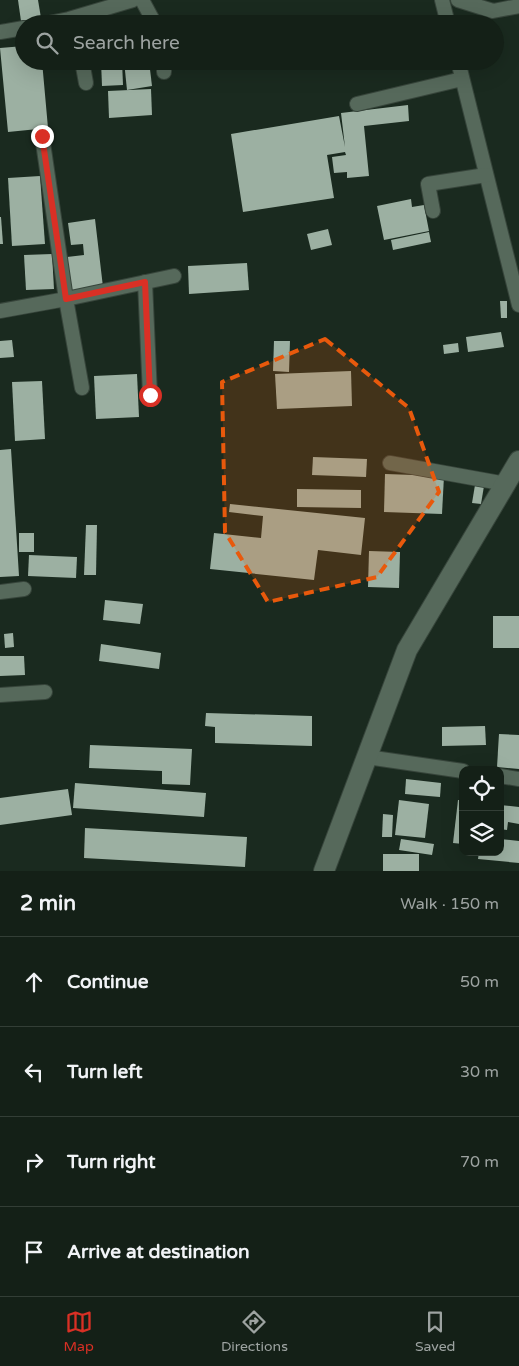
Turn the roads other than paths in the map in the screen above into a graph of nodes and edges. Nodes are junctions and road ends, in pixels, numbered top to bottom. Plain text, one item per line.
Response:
1 (133, 0) edge
2 (142, 0) edge
3 (442, 0) edge
4 (458, 0) edge
5 (519, 6) edge
6 (91, 15) edge
7 (150, 15) edge
8 (446, 15) edge
9 (15, 30) edge
10 (0, 32) edge
11 (84, 70) edge
12 (460, 70) edge
13 (462, 79) junction
14 (86, 83) dead end
15 (356, 104) dead end
16 (42, 136) dead end
17 (486, 175) junction
18 (433, 211) dead end
19 (174, 276) dead end
20 (145, 282) junction
21 (66, 299) junction
22 (519, 305) edge
23 (0, 311) edge
24 (82, 388) dead end
25 (150, 395) dead end
26 (519, 462) edge
27 (390, 463) dead end
28 (506, 484) junction
29 (24, 589) dead end
30 (0, 592) edge
31 (45, 692) dead end
32 (0, 695) edge
33 (367, 757) junction
34 (459, 769) edge
35 (504, 777) edge
36 (519, 779) edge
37 (324, 871) edge

1 - 6 street
2 - 7 street
3 - 8 street
4 - 5 street
9 - 10 street
11 - 14 street
12 - 13 street
13 - 15 street
13 - 17 street
16 - 21 street
17 - 18 street
17 - 22 street
19 - 20 street
20 - 21 street
20 - 25 street
21 - 23 street
21 - 24 street
26 - 28 main road
27 - 28 street
28 - 33 main road
29 - 30 street
31 - 32 street
33 - 34 street
33 - 37 main road
35 - 36 street

